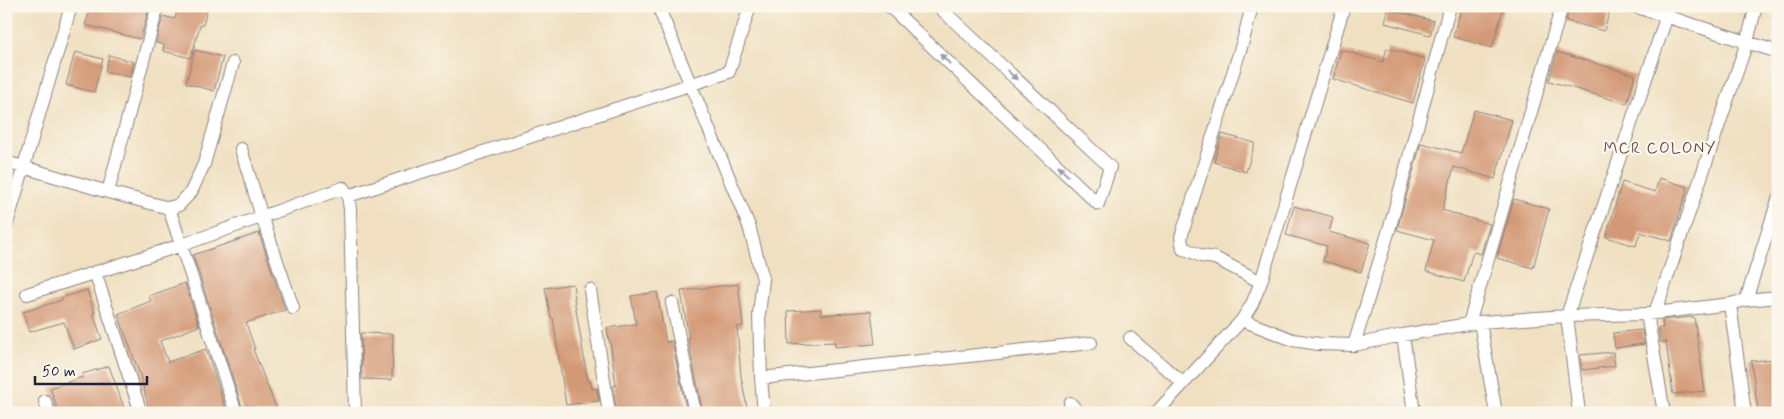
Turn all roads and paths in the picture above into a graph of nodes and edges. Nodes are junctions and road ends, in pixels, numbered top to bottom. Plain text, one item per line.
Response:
1 (71, 6) edge
2 (658, 6) edge
3 (750, 6) edge
4 (889, 6) edge
5 (938, 6) edge
6 (1252, 6) edge
7 (1344, 6) edge
8 (1450, 6) edge
9 (1562, 6) edge
10 (1634, 6) edge
11 (1756, 6) edge
12 (156, 12) dead end
13 (1669, 12) edge
14 (1747, 42) junction
15 (1778, 52) edge
16 (233, 63) dead end
17 (691, 86) junction
18 (241, 149) dead end
19 (6, 162) edge
20 (23, 166) junction
21 (108, 192) junction
22 (348, 196) junction
23 (1778, 200) edge
24 (169, 208) junction
25 (262, 217) junction
26 (6, 227) edge
27 (182, 245) junction
28 (95, 272) junction
29 (1261, 282) junction
30 (590, 290) dead end
31 (27, 294) dead end
32 (1778, 297) edge
33 (1746, 300) junction
34 (672, 303) dead end
35 (1730, 304) junction
36 (292, 308) dead end
37 (1651, 313) junction
38 (1566, 316) junction
39 (1242, 320) junction
40 (1475, 323) junction
41 (1403, 335) junction
42 (1130, 338) dead end
43 (1091, 343) dead end
44 (1354, 345) junction
45 (761, 378) junction
46 (1183, 383) junction
47 (1070, 403) dead end
48 (141, 413) edge
49 (236, 413) edge
50 (355, 413) edge
51 (609, 413) edge
52 (695, 413) edge
53 (764, 413) edge
54 (1079, 413) edge
55 (1156, 413) edge
56 (1414, 413) edge
57 (1496, 413) edge
58 (1580, 413) edge
59 (1664, 413) edge
60 (1745, 413) edge

1 - 20 street
2 - 17 street
3 - 17 street
5 -> 4 street
6 - 29 street
7 - 29 street
8 - 44 street
9 - 40 street
10 - 13 street
11 - 14 street
12 - 21 street
13 - 14 street
13 - 38 street
14 - 15 street
14 - 37 street
16 - 24 street
17 - 22 street
17 - 45 street
18 - 25 street
19 - 20 street
20 - 21 street
20 - 26 street
21 - 24 street
22 - 25 street
22 - 50 street
23 - 33 street
24 - 27 street
25 - 27 street
25 - 36 street
27 - 28 street
27 - 49 street
28 - 31 street
28 - 48 street
29 - 39 street
30 - 51 street
32 - 33 street
33 - 35 street
34 - 52 street
35 - 37 street
35 - 60 street
37 - 38 street
37 - 59 street
38 - 40 street
38 - 58 street
39 - 44 street
39 - 46 street
40 - 41 street
40 - 57 street
41 - 44 street
41 - 56 street
42 - 46 street
43 - 45 street
45 - 53 street
46 - 55 street
47 - 54 street

